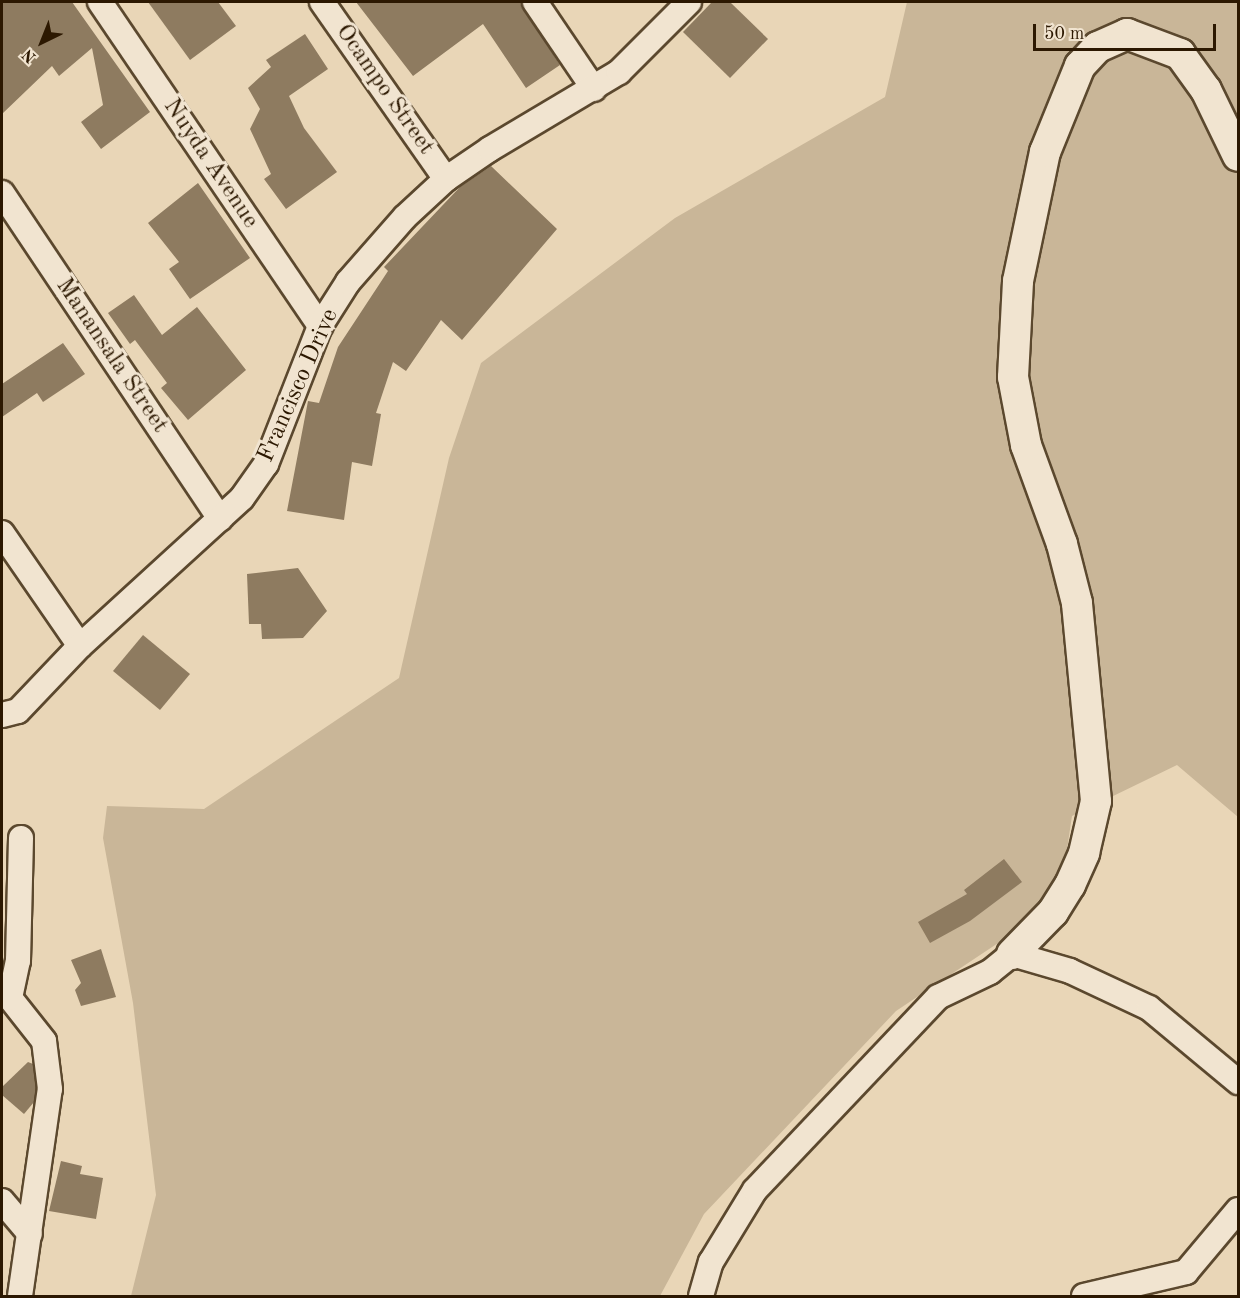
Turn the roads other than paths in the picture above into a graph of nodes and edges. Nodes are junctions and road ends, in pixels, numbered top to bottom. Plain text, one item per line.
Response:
1 (100, 2) edge
2 (322, 2) edge
3 (535, 2) edge
4 (688, 2) edge
5 (594, 89) junction
6 (1239, 156) edge
7 (446, 179) junction
8 (2, 193) edge
9 (320, 326) junction
10 (220, 519) junction
11 (2, 533) edge
12 (80, 646) junction
13 (2, 715) edge
14 (21, 838) dead end
15 (1012, 954) junction
16 (6, 994) edge
17 (1239, 1082) edge
18 (2, 1201) edge
19 (1239, 1210) edge
20 (30, 1234) junction
21 (20, 1296) edge
22 (701, 1296) edge
23 (1084, 1296) edge

1 - 9 street, Nuyda Avenue
2 - 7 street, Ocampo Street
3 - 5 street
4 - 5 street, Francisco Drive
5 - 7 street, Francisco Drive
6 - 15 street
7 - 9 street, Francisco Drive
8 - 10 street, Manansala Street
9 - 10 street, Francisco Drive
10 - 12 street, Francisco Drive
11 - 12 street
12 - 13 street, Francisco Drive
14 - 16 street
15 - 17 street
15 - 22 street
16 - 20 street
18 - 20 street
19 - 23 street
20 - 21 street

